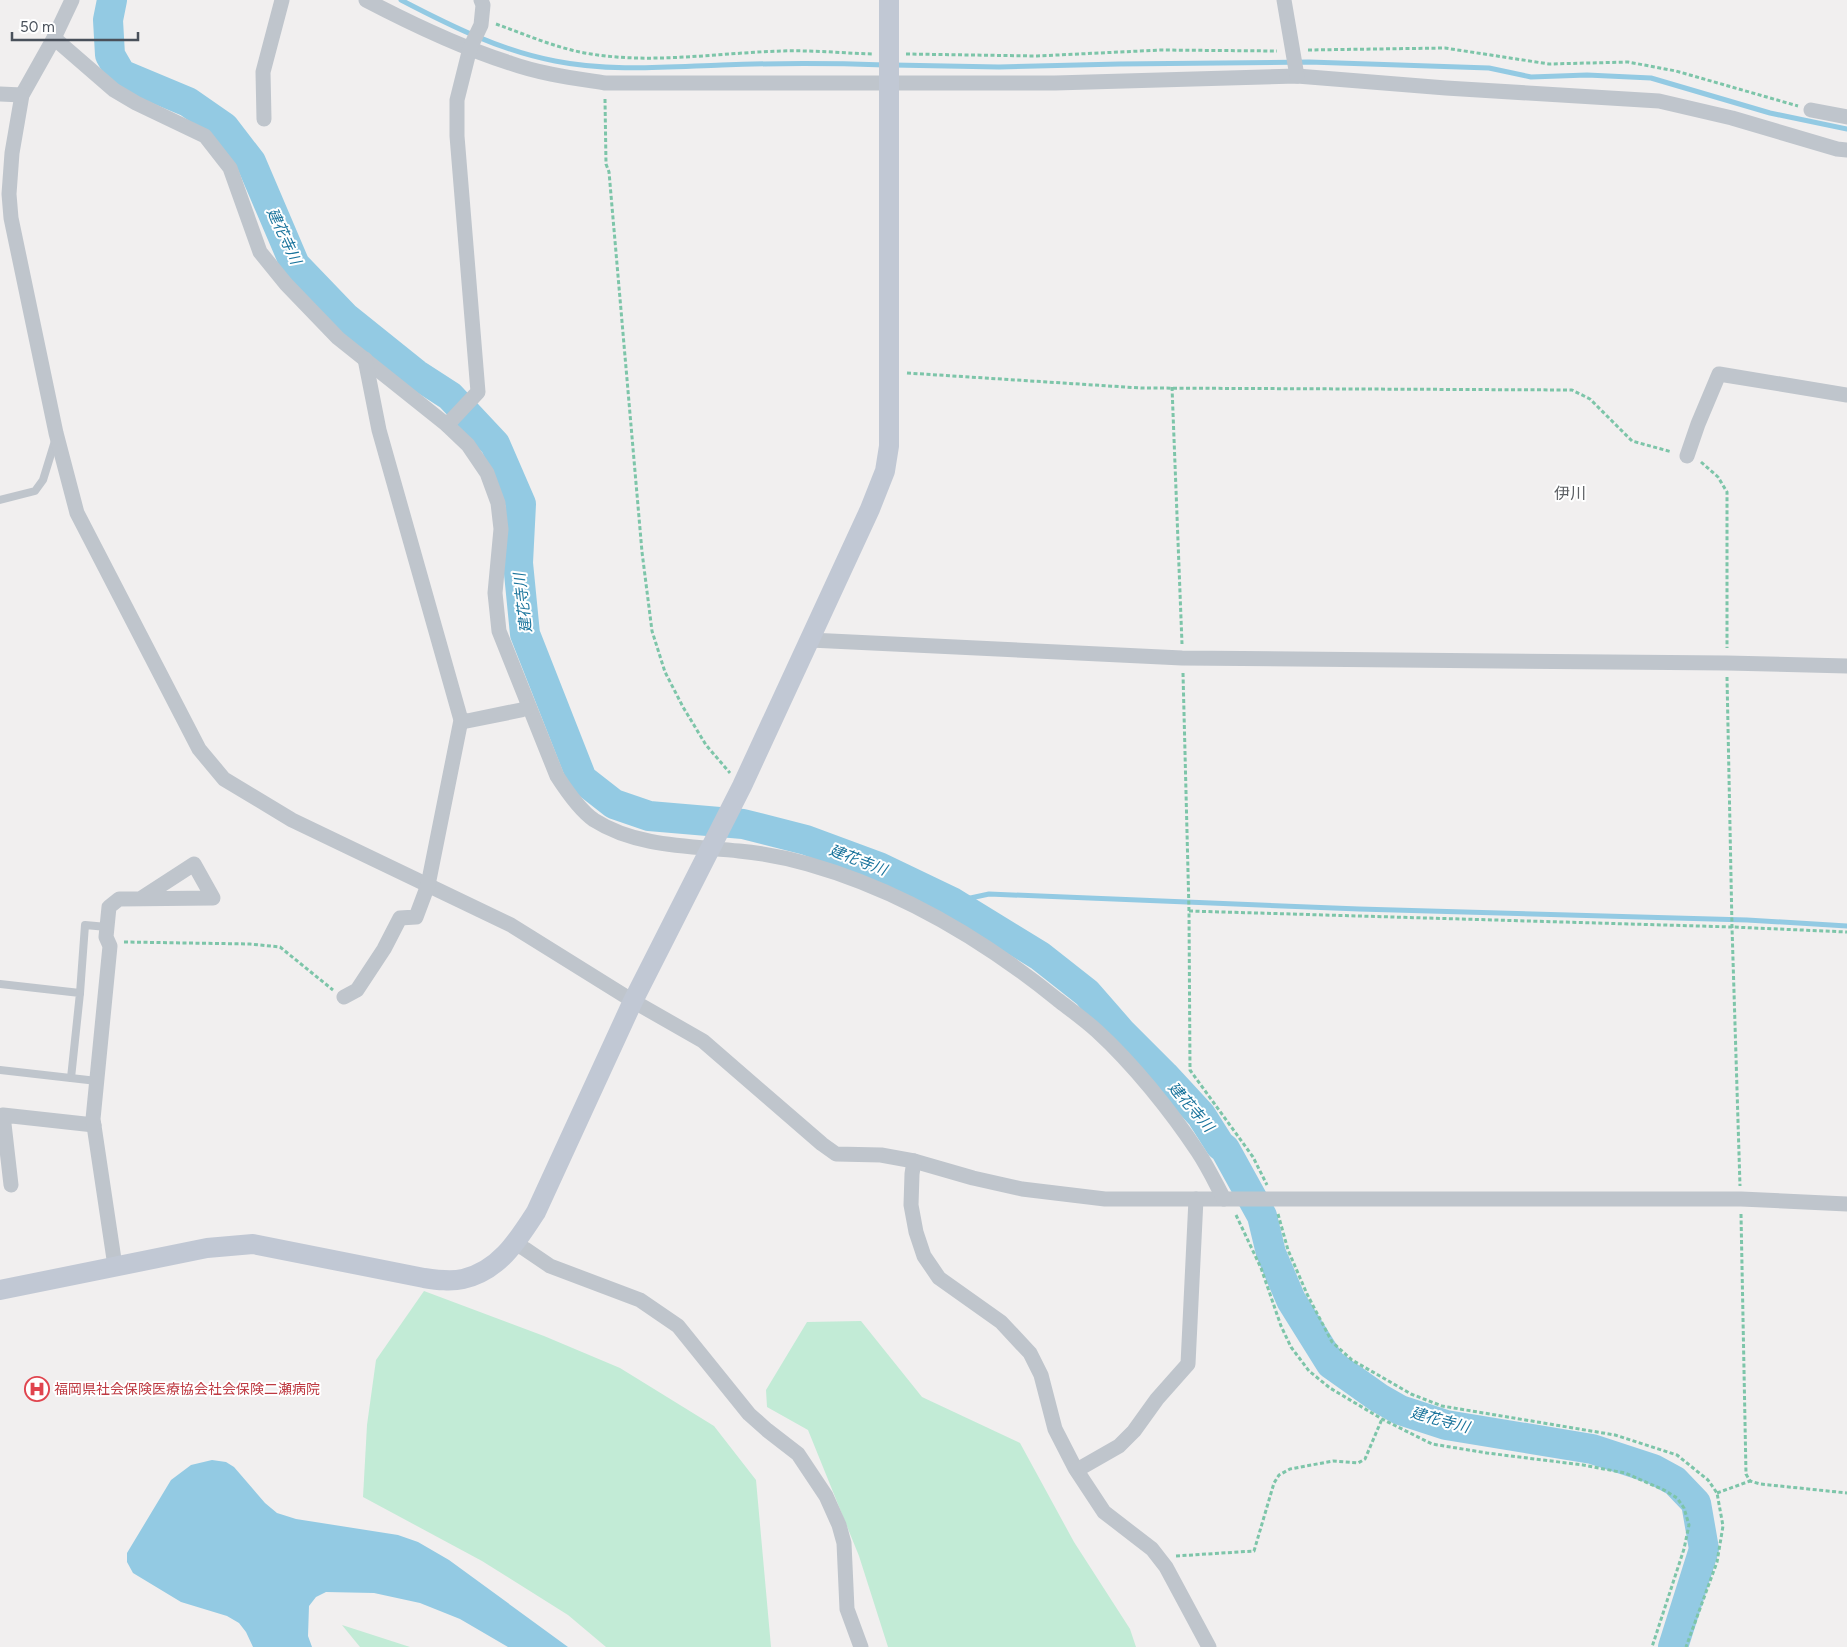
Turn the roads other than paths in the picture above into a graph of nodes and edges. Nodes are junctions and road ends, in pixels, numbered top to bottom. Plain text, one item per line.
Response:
1 (72, 0) edge
2 (282, 0) edge
3 (366, 0) edge
4 (481, 0) edge
5 (889, 0) edge
6 (1284, 0) edge
7 (54, 38) junction
8 (470, 48) junction
9 (1297, 76) junction
10 (888, 83) junction
11 (0, 94) edge
12 (22, 95) junction
13 (1811, 110) road end
14 (1847, 117) edge
15 (264, 119) dead end
16 (1847, 150) edge
17 (365, 360) junction
18 (1847, 395) edge
19 (447, 425) junction
20 (57, 437) junction
21 (1687, 456) road end
22 (0, 500) edge
23 (810, 640) junction
24 (1847, 666) edge
25 (529, 707) junction
26 (461, 720) junction
27 (712, 845) junction
28 (428, 886) junction
29 (140, 899) dead end
30 (107, 932) junction
31 (0, 984) edge
32 (80, 993) junction
33 (344, 997) road end
34 (633, 1001) junction
35 (0, 1070) edge
36 (71, 1078) junction
37 (97, 1081) junction
38 (2, 1115) edge
39 (94, 1125) junction
40 (914, 1161) junction
41 (11, 1185) dead end
42 (1196, 1199) junction
43 (1224, 1199) junction
44 (1847, 1204) edge
45 (516, 1244) junction
46 (115, 1266) junction
47 (0, 1290) edge
48 (1077, 1470) junction
49 (861, 1647) edge
50 (1209, 1647) edge

1 - 7 street
2 - 15 street
3 - 8 street
4 - 8 street
5 - 10 street
6 - 9 street
7 - 12 street
7 - 17 street
8 - 10 street
8 - 19 street
9 - 10 street
9 - 16 street
10 - 23 street
11 - 12 street
12 - 20 street
13 - 14 street
17 - 19 street
17 - 26 street
18 - 21 street
19 - 25 street
20 - 22 lane
20 - 28 street
23 - 24 street
23 - 27 street
25 - 26 street
25 - 27 street
26 - 28 street
27 - 34 street
27 - 43 street
28 - 33 street
28 - 34 street
29 - 30 street
30 - 32 lane
30 - 37 street
31 - 32 lane
32 - 36 lane
34 - 40 street
34 - 45 street
35 - 36 lane
36 - 37 lane
37 - 39 street
38 - 39 street
38 - 41 street
39 - 46 street
40 - 42 street
40 - 48 street
42 - 43 street
42 - 48 street
43 - 44 street
45 - 46 street
45 - 49 street
46 - 47 street
48 - 50 street

